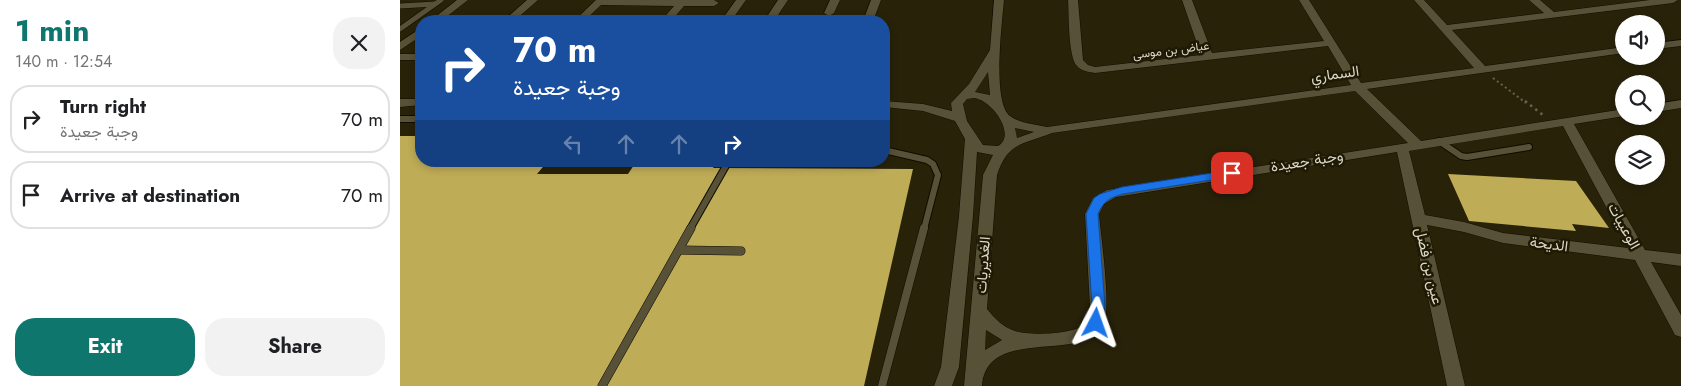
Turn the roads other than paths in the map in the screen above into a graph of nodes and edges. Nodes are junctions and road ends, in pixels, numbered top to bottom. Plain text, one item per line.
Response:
1 (441, 0) edge
2 (463, 0) edge
3 (533, 0) edge
4 (741, 0) edge
5 (783, 0) edge
6 (835, 0) edge
7 (876, 0) edge
8 (999, 0) edge
9 (1073, 0) edge
10 (1187, 0) edge
11 (1304, 0) edge
12 (1420, 0) edge
13 (1534, 0) edge
14 (1672, 0) edge
15 (600, 1) edge
16 (1650, 1) edge
17 (681, 3) junction
18 (714, 3) dead end
19 (436, 4) junction
20 (400, 6) edge
21 (829, 12) dead end
22 (420, 15) edge
23 (443, 15) edge
24 (515, 15) edge
25 (585, 15) edge
26 (671, 15) edge
27 (730, 15) edge
28 (774, 15) edge
29 (870, 15) edge
30 (1552, 15) junction
31 (415, 18) edge
32 (400, 28) edge
33 (1445, 28) junction
34 (415, 36) edge
35 (1330, 43) junction
36 (1676, 43) edge
37 (400, 47) edge
38 (995, 50) junction
39 (1681, 50) edge
40 (1615, 51) edge
41 (400, 57) edge
42 (415, 57) edge
43 (1208, 58) junction
44 (1482, 70) junction
45 (1358, 87) junction
46 (966, 96) junction
47 (415, 102) edge
48 (400, 103) edge
49 (890, 104) edge
50 (1681, 104) edge
51 (998, 105) junction
52 (1665, 107) edge
53 (1615, 113) edge
54 (960, 118) junction
55 (1005, 118) junction
56 (400, 119) edge
57 (415, 120) edge
58 (1560, 122) junction
59 (1050, 130) junction
60 (971, 139) junction
61 (1439, 140) junction
62 (1409, 145) junction
63 (1006, 147) junction
64 (1529, 147) dead end
65 (890, 151) edge
66 (725, 167) edge
67 (1418, 219) junction
68 (679, 250) junction
69 (741, 251) dead end
70 (1640, 255) junction
71 (1681, 260) edge
72 (980, 311) junction
73 (1681, 330) edge
74 (1029, 341) junction
75 (950, 366) junction
76 (974, 379) edge
77 (602, 386) edge
78 (882, 386) edge
79 (943, 386) edge
80 (949, 386) edge
81 (1456, 386) edge

1 - 19 lane
2 - 23 street
3 - 24 street
4 - 27 street
5 - 28 street
6 - 21 street
7 - 29 street
8 - 38 street
9 - 43 street, عياض بن موسى
10 - 43 street
11 - 35 street
12 - 33 street
13 - 30 street
14 - 16 street
15 - 17 street
15 - 25 street
16 - 30 street
17 - 18 street
17 - 26 street
19 - 20 lane
19 - 22 lane
30 - 33 street
31 - 32 lane
33 - 44 street
34 - 37 street
35 - 43 street, عياض بن موسى
35 - 45 street
36 - 39 street
38 - 46 street
38 - 51 street
40 - 44 street, السماري
41 - 42 street
44 - 45 street, السماري
45 - 59 street, السماري
45 - 62 street
46 - 51 street
46 - 54 street
47 - 48 street
49 - 54 street
50 - 52 street
51 - 55 street
53 - 58 street, وجبة جعيدة
54 - 60 street
55 - 59 street, السماري
55 - 63 street
56 - 57 lane
58 - 61 street, وجبة جعيدة
58 - 70 street, الوعيبات
59 - 63 street, السماري
60 - 63 street
60 - 75 street, الغديريات
61 - 62 street, وجبة جعيدة
61 - 64 lane
62 - 67 street, عين بن فضل
62 - 74 street, وجبة جعيدة
63 - 72 street, الغديريات
65 - 78 lane
66 - 68 lane
67 - 70 street, الديحة
67 - 81 street, عين بن فضل
68 - 69 lane
68 - 77 lane
70 - 71 street, الديحة
70 - 73 street, الوعيبات
72 - 74 street, وجبة جعيدة
72 - 76 street, الغديريات
74 - 76 street, وجبة جعيدة
75 - 79 street, الغديريات
75 - 80 street, الغديريات

